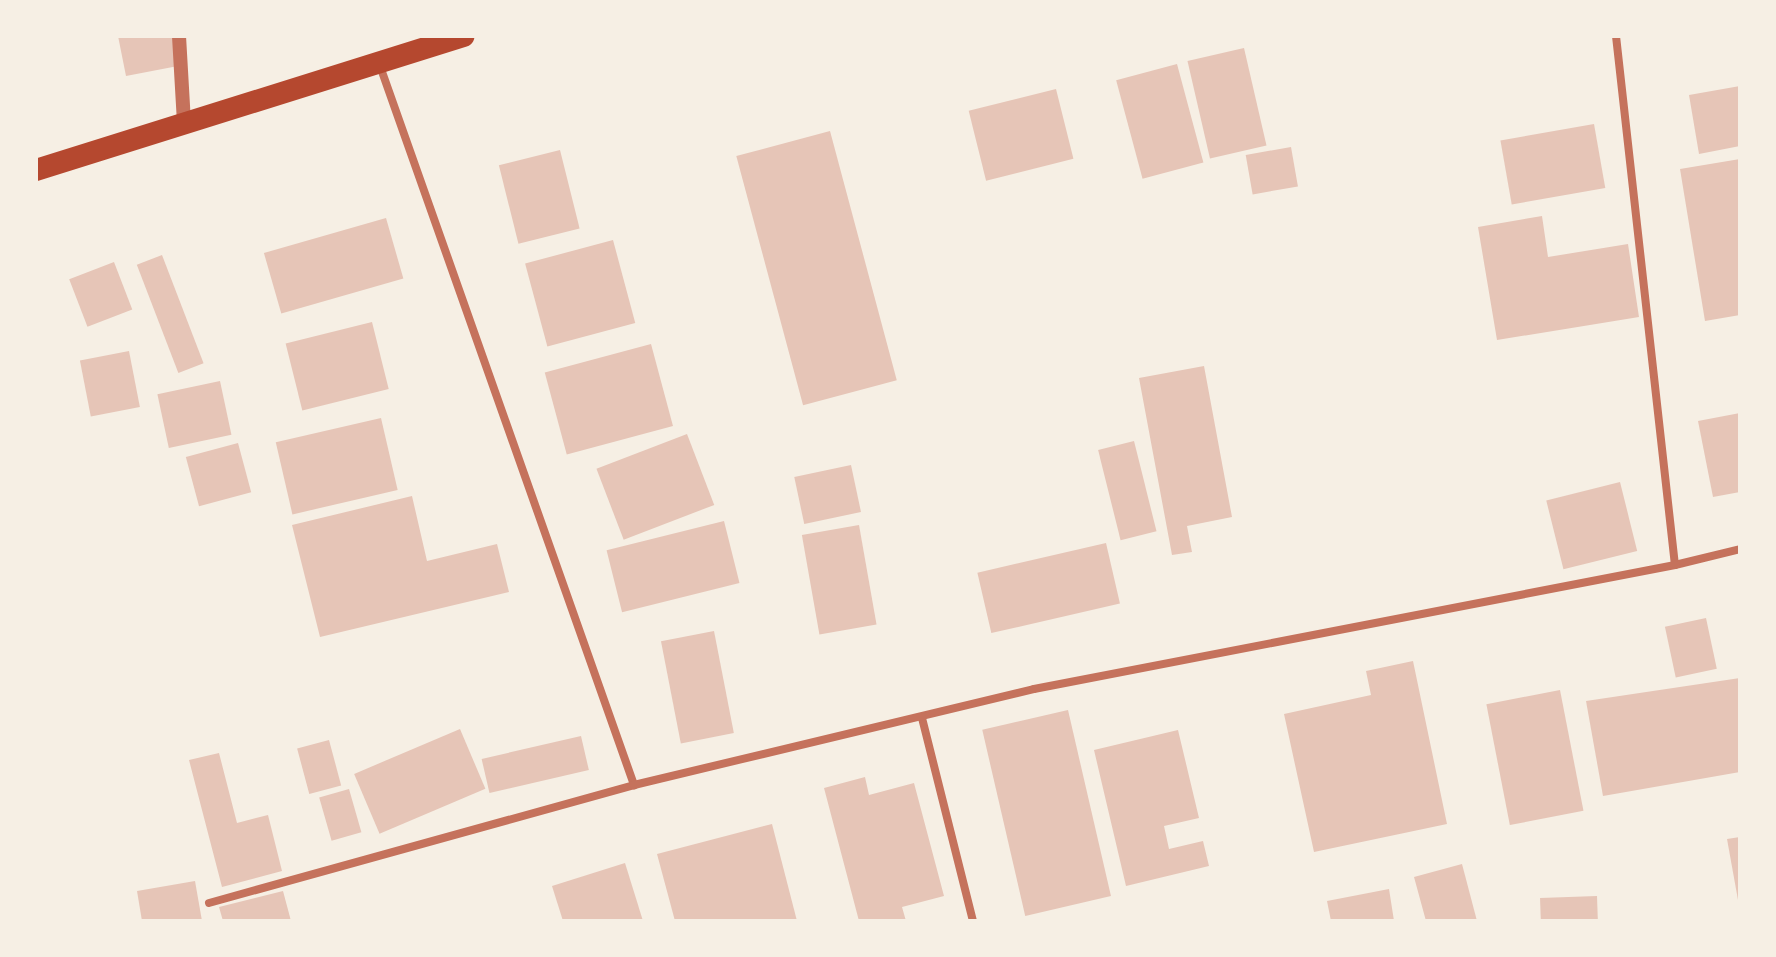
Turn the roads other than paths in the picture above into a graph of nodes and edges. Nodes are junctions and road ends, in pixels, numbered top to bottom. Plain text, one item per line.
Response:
1 (179, 36) edge
2 (463, 36) edge
3 (1616, 36) edge
4 (378, 62) junction
5 (184, 122) junction
6 (36, 170) edge
7 (1740, 549) edge
8 (1675, 565) junction
9 (922, 718) junction
10 (634, 785) junction
11 (209, 903) dead end
12 (973, 921) edge

1 - 5 street
2 - 4 highway
3 - 8 street
4 - 5 highway
4 - 10 street
5 - 6 highway
7 - 8 street
8 - 9 street
9 - 10 street
9 - 12 street
10 - 11 street

